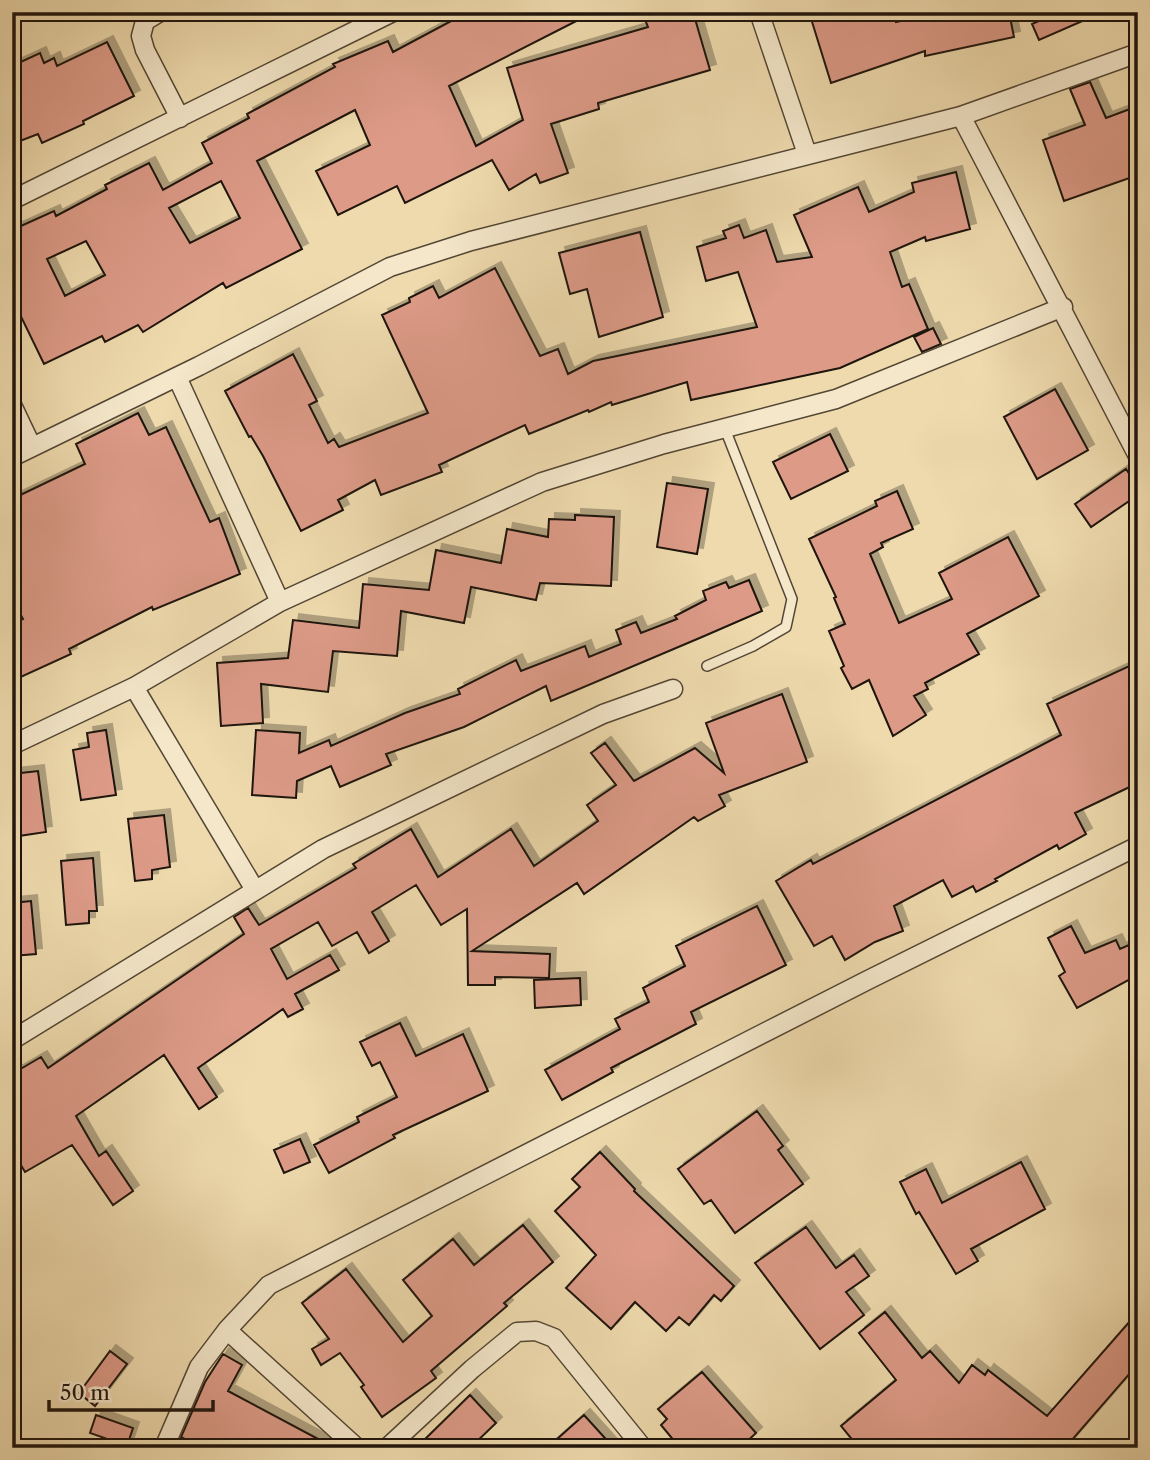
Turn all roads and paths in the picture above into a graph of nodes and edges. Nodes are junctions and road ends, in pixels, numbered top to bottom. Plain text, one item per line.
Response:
1 (160, 12) edge
2 (393, 12) edge
3 (759, 12) edge
4 (1138, 53) edge
5 (961, 116) junction
6 (180, 118) junction
7 (807, 154) junction
8 (12, 200) edge
9 (1063, 307) junction
10 (177, 377) junction
11 (12, 405) edge
12 (725, 429) junction
13 (32, 447) junction
14 (1138, 456) edge
15 (12, 457) edge
16 (280, 602) junction
17 (707, 666) dead end
18 (134, 687) junction
19 (673, 689) dead end
20 (12, 745) edge
21 (1138, 846) edge
22 (255, 890) junction
23 (12, 1040) edge
24 (227, 1330) junction
25 (164, 1448) edge
26 (357, 1448) edge
27 (387, 1448) edge
28 (643, 1448) edge

1 - 6 street
2 - 6 street
3 - 7 street
4 - 5 street
5 - 7 street
5 - 9 street
6 - 8 street
7 - 10 street
9 - 12 street
9 - 14 street
10 - 13 street
10 - 16 street
11 - 13 street
12 - 16 street
12 - 17 lane
13 - 15 street
16 - 18 street
18 - 20 street
18 - 22 street
19 - 22 street
21 - 24 street
22 - 23 street
24 - 25 street
24 - 26 street
27 - 28 street

